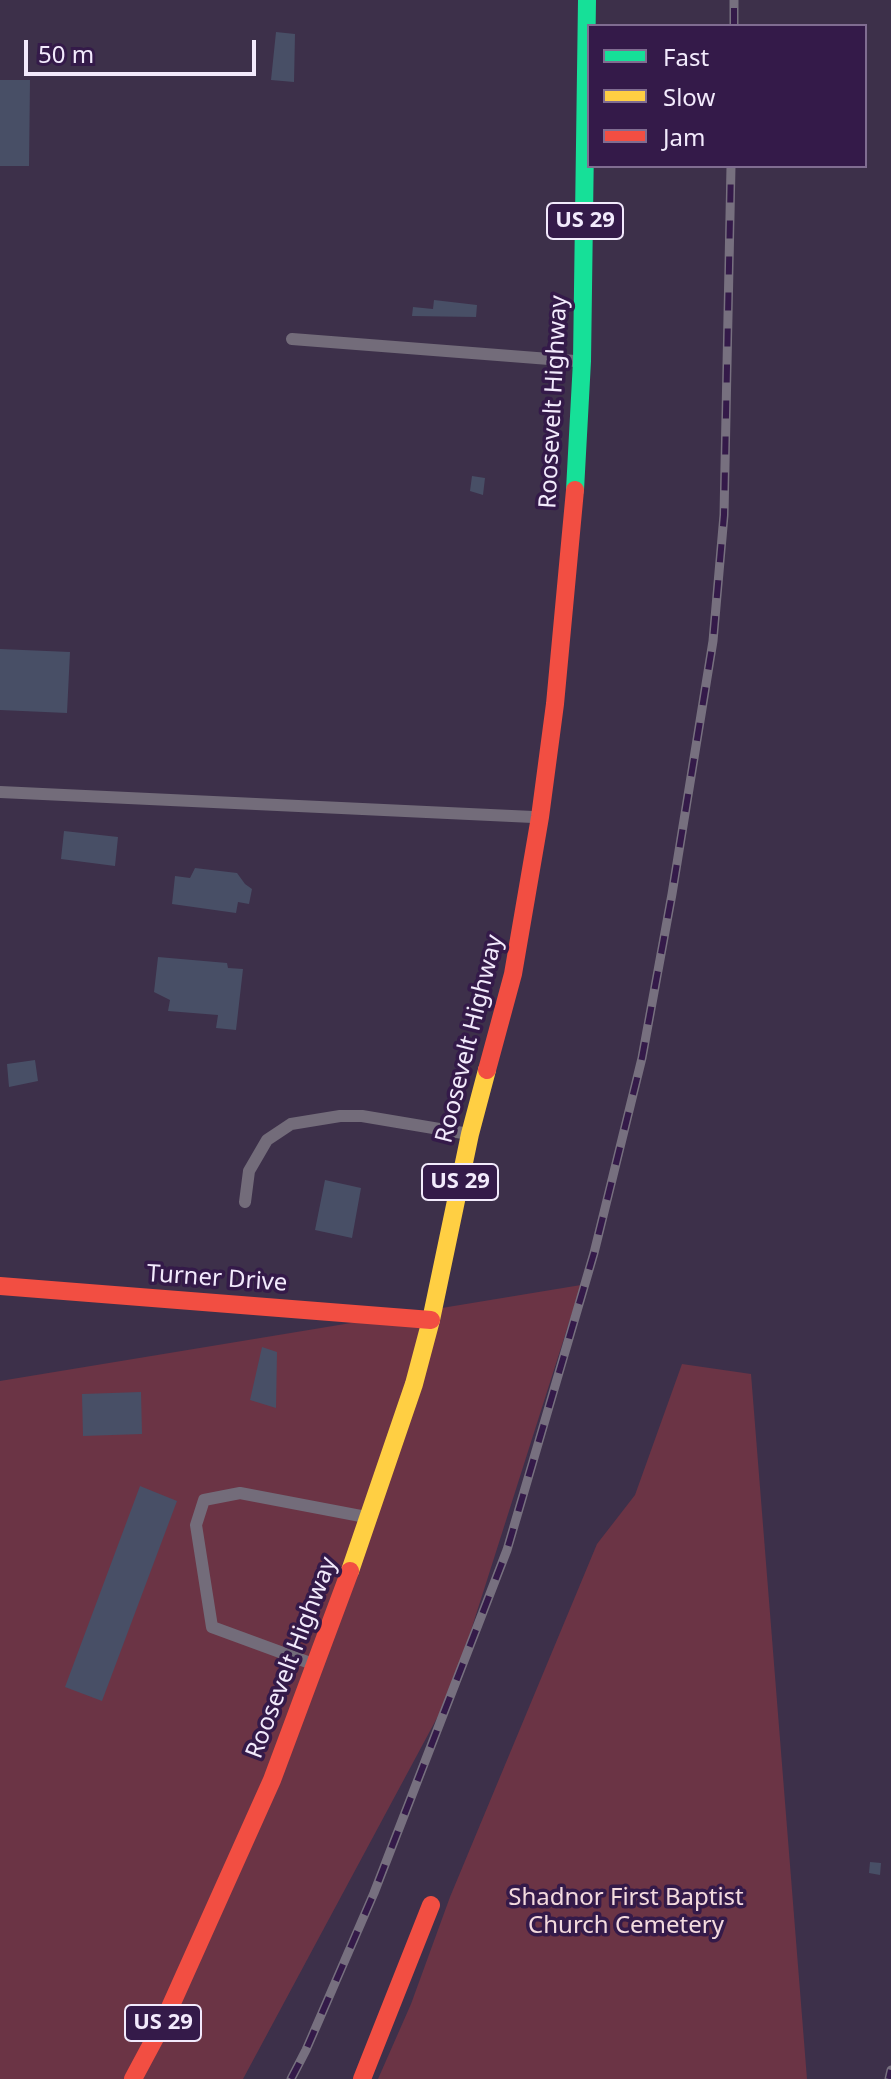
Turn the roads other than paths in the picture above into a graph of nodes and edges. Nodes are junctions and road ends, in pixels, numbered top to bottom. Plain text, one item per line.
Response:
1 (587, 0) edge
2 (292, 339) dead end
3 (582, 361) junction
4 (0, 792) edge
5 (540, 817) junction
6 (470, 1134) junction
7 (245, 1202) dead end
8 (0, 1286) edge
9 (431, 1320) junction
10 (370, 1518) junction
11 (316, 1665) junction
12 (431, 1905) dead end
13 (133, 2079) edge
14 (362, 2079) edge

1 - 3 main road, Roosevelt Highway / US 29
2 - 3 lane
3 - 5 main road, Roosevelt Highway / US 29
4 - 5 lane
5 - 6 main road, Roosevelt Highway / US 29
6 - 7 lane
6 - 9 main road, Roosevelt Highway / US 29
8 - 9 main road, Turner Drive
9 - 10 main road, Roosevelt Highway / US 29
10 - 11 main road, Roosevelt Highway / US 29
10 - 11 lane
11 - 13 main road, Roosevelt Highway / US 29
12 - 14 main road

